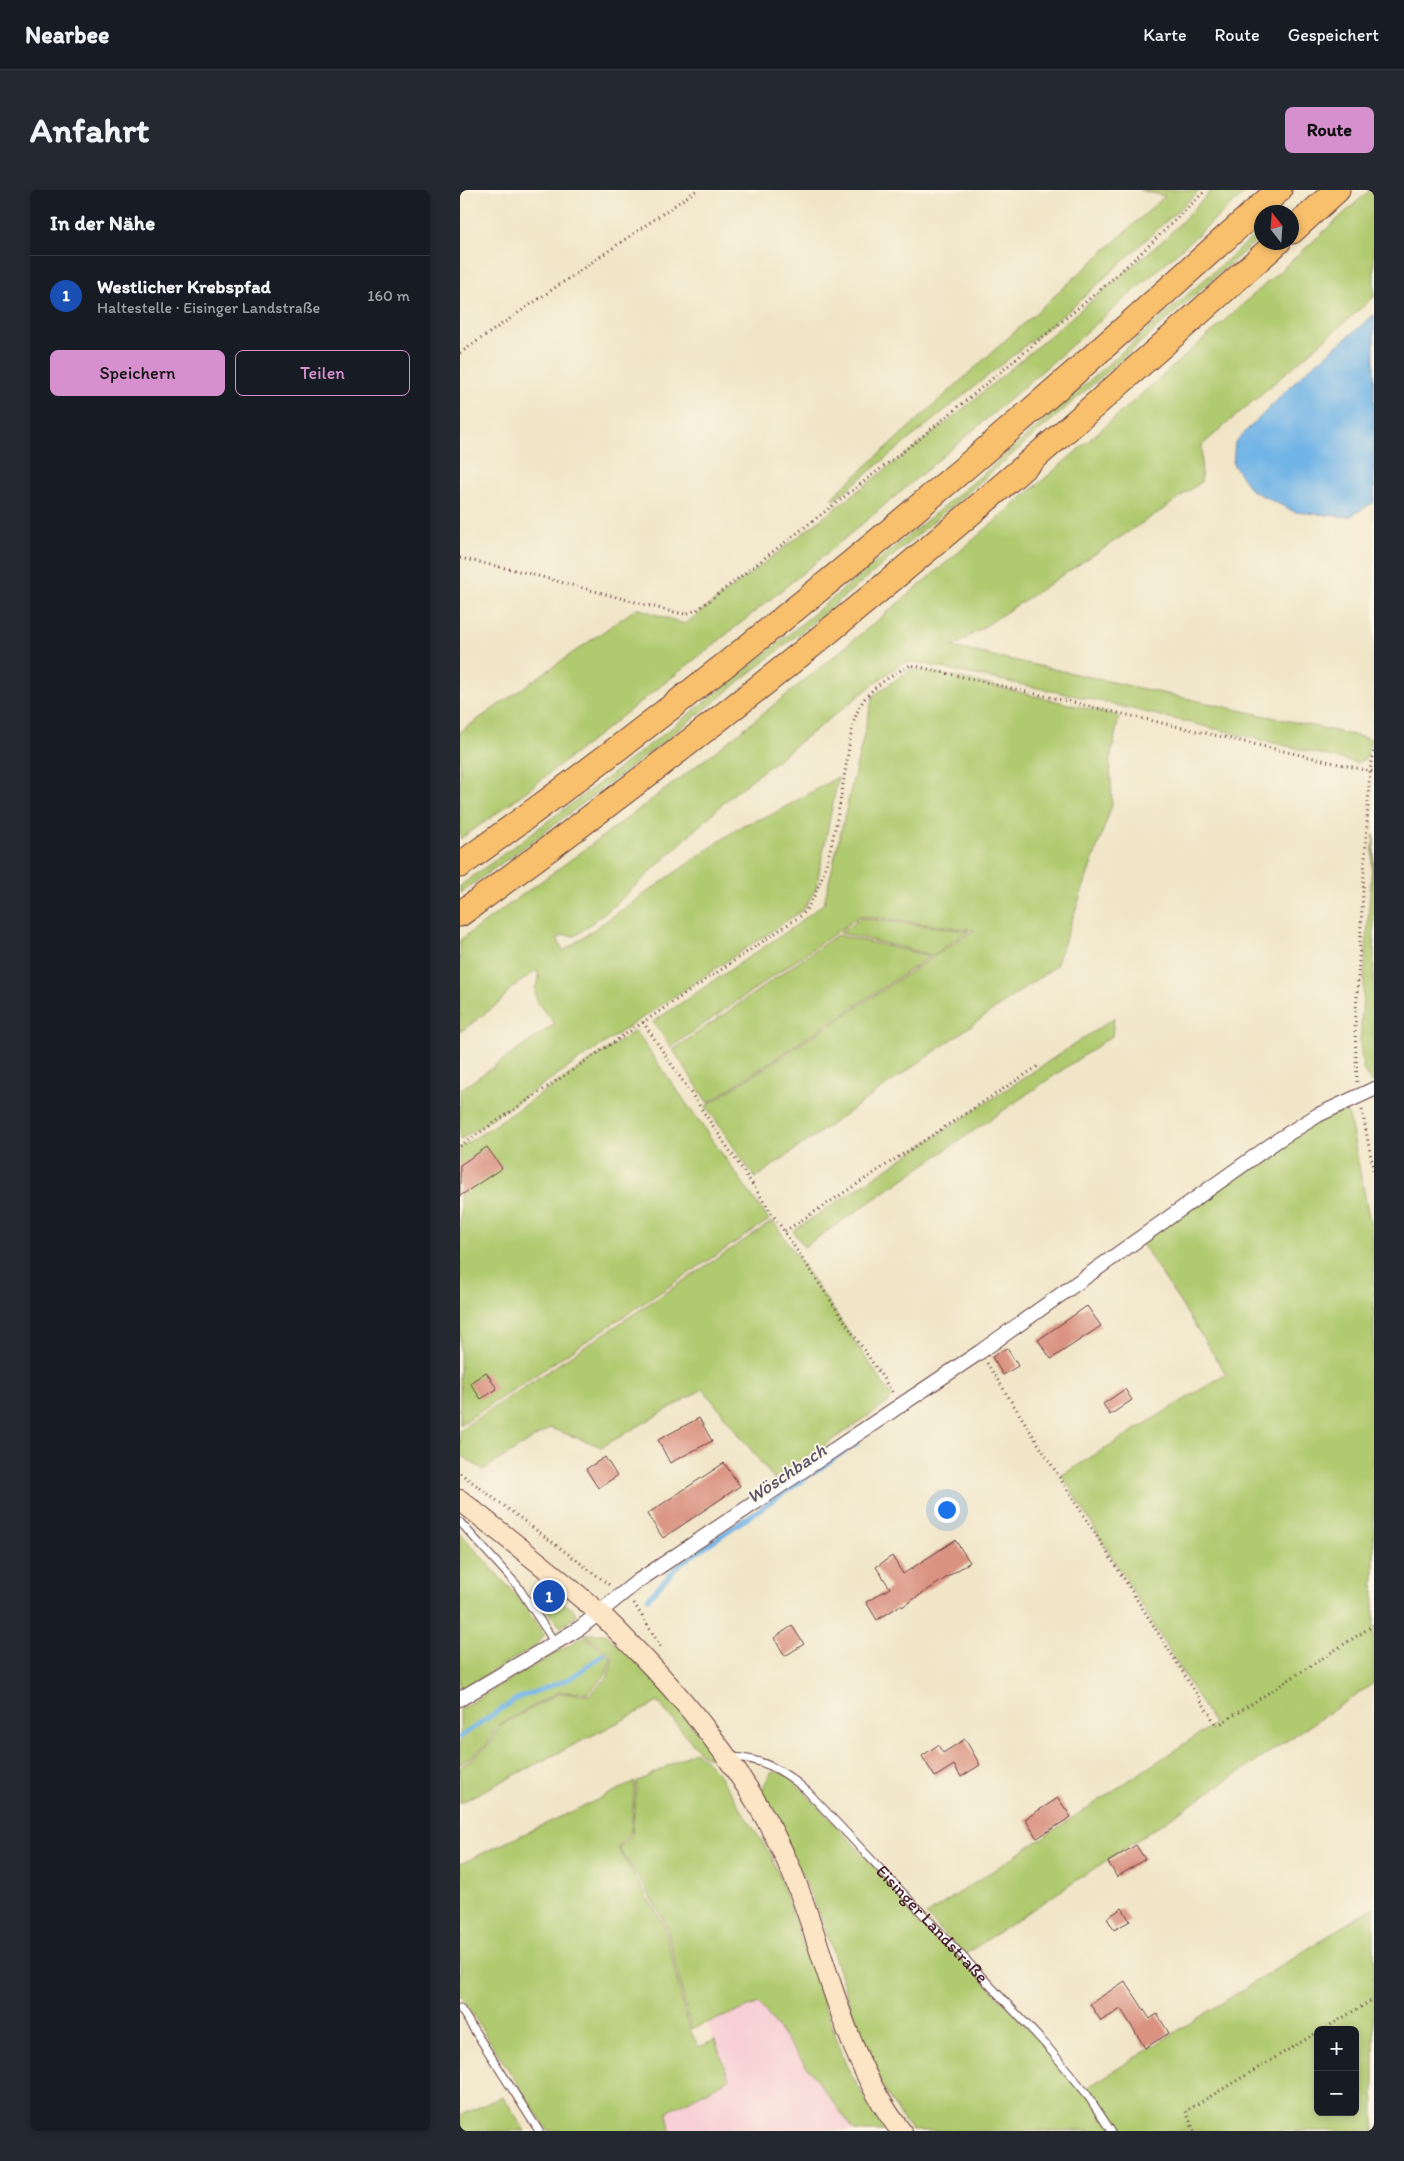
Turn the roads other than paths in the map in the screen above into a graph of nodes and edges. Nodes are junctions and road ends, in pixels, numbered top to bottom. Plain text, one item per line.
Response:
1 (1279, 190) edge
2 (1337, 190) edge
3 (1299, 225) edge
4 (1269, 250) edge
5 (460, 866) edge
6 (460, 914) edge
7 (1374, 1089) edge
8 (460, 1500) edge
9 (460, 1522) edge
10 (599, 1613) junction
11 (555, 1643) junction
12 (460, 1699) edge
13 (725, 1757) junction
14 (460, 2008) edge
15 (539, 2131) edge
16 (901, 2131) edge
17 (1110, 2131) edge

1 - 5 highway
2 - 3 highway
4 - 6 highway
7 - 10 street
8 - 10 main road
9 - 11 lane
10 - 11 street
10 - 13 main road
11 - 12 street
13 - 16 main road
13 - 17 lane, Eisinger Landstraße
14 - 15 lane

